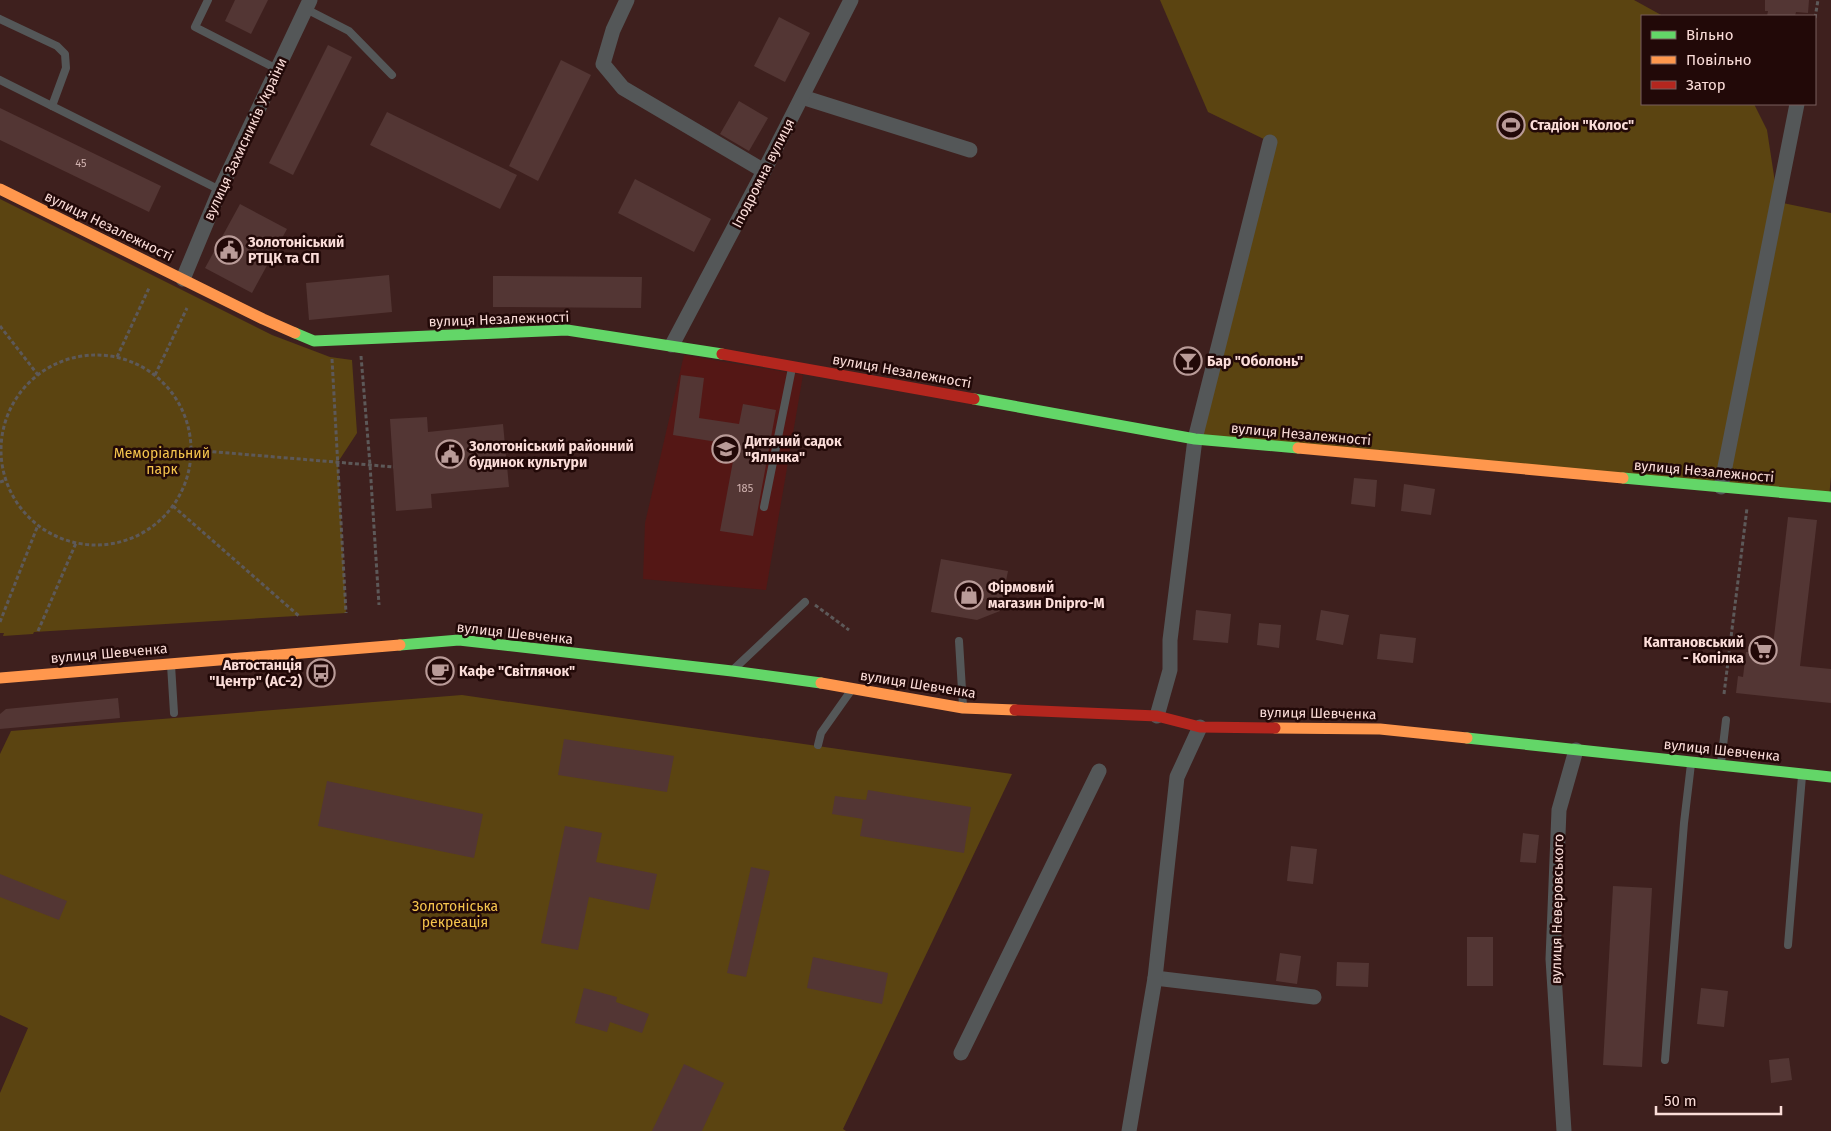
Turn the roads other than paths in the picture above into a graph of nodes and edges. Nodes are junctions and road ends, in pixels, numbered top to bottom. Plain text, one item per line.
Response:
1 (208, 0) edge
2 (627, 0) edge
3 (851, 0) edge
4 (308, 5) edge
5 (0, 19) edge
6 (277, 69) junction
7 (392, 75) dead end
8 (0, 80) edge
9 (802, 97) junction
10 (1798, 105) edge
11 (52, 106) junction
12 (1270, 142) dead end
13 (970, 150) dead end
14 (764, 171) junction
15 (0, 189) edge
16 (220, 190) junction
17 (183, 279) junction
18 (672, 345) junction
19 (792, 366) junction
20 (1195, 439) junction
21 (1721, 487) junction
22 (1831, 497) edge
23 (764, 507) dead end
24 (809, 602) road end
25 (959, 641) dead end
26 (171, 663) junction
27 (732, 671) junction
28 (0, 678) edge
29 (852, 688) junction
30 (963, 708) junction
31 (174, 713) dead end
32 (1157, 716) junction
33 (1726, 720) dead end
34 (1200, 727) junction
35 (818, 745) dead end
36 (1576, 750) junction
37 (1691, 762) junction
38 (1720, 765) junction
39 (1099, 771) dead end
40 (1803, 774) junction
41 (1831, 777) edge
42 (1788, 945) dead end
43 (1155, 978) junction
44 (1314, 997) dead end
45 (961, 1053) dead end
46 (1666, 1060) dead end
47 (1129, 1131) edge
48 (1564, 1131) edge

1 - 6 lane
2 - 14 street
3 - 9 street, Іподромна вулиця
4 - 6 street, вулиця Захисників України
4 - 7 lane
5 - 11 lane
6 - 16 street, вулиця Захисників України
8 - 11 lane
9 - 13 street
9 - 14 street, Іподромна вулиця
10 - 21 street
11 - 16 lane
12 - 20 street
14 - 18 street, Іподромна вулиця
15 - 17 street, вулиця Незалежності
16 - 17 street, вулиця Захисників України
17 - 18 street, вулиця Незалежності
18 - 19 street, вулиця Незалежності
19 - 20 street, вулиця Незалежності
19 - 23 lane
20 - 21 street, вулиця Незалежності
20 - 32 street
21 - 22 street, вулиця Незалежності
24 - 27 lane
25 - 30 lane
26 - 27 street, вулиця Шевченка
26 - 28 street, вулиця Шевченка
26 - 31 lane
27 - 29 street, вулиця Шевченка
29 - 30 street, вулиця Шевченка
29 - 35 lane
30 - 32 street, вулиця Шевченка
32 - 34 street, вулиця Шевченка
33 - 38 lane
34 - 36 street, вулиця Шевченка
34 - 43 street
36 - 37 street, вулиця Шевченка
36 - 48 street, вулиця Неверовського
37 - 38 street, вулиця Шевченка
37 - 46 lane
38 - 40 street, вулиця Шевченка
39 - 45 street
40 - 41 street, вулиця Шевченка
40 - 42 lane
43 - 44 street
43 - 47 street

